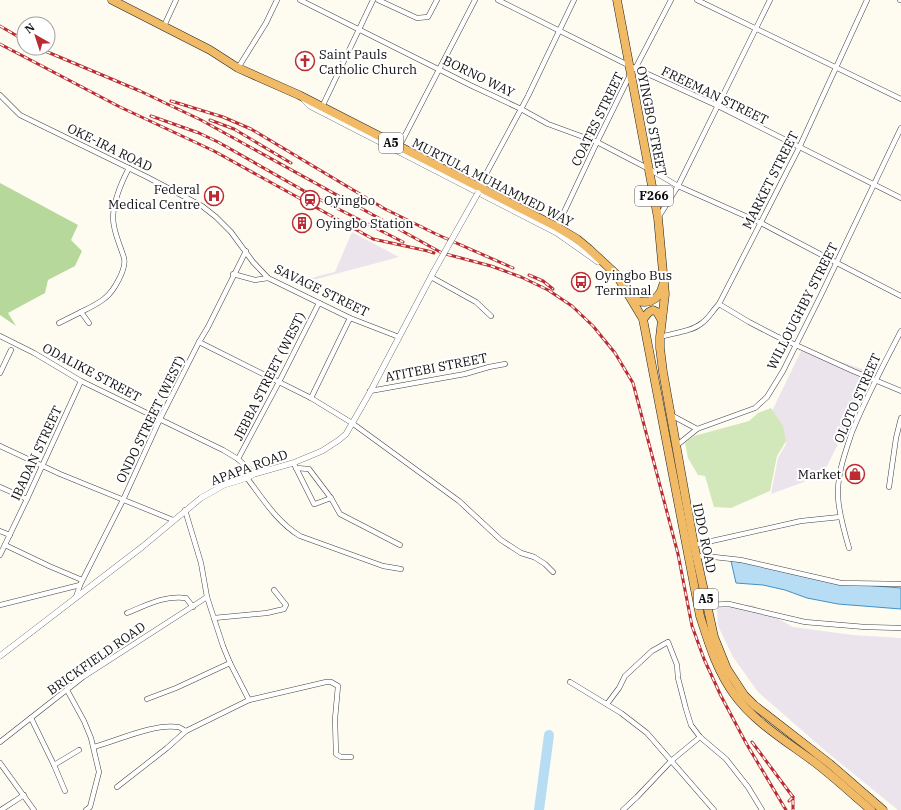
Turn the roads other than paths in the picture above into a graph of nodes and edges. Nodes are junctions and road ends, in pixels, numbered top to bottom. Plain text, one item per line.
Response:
1 (112, 0) edge
2 (176, 0) edge
3 (277, 0) edge
4 (300, 0) edge
5 (373, 0) edge
6 (378, 0) edge
7 (437, 0) edge
8 (475, 0) edge
9 (498, 0) edge
10 (574, 0) edge
11 (617, 0) edge
12 (671, 0) edge
13 (697, 0) edge
14 (770, 0) edge
15 (867, 0) edge
16 (164, 26) junction
17 (358, 29) junction
18 (757, 29) junction
19 (560, 31) junction
20 (835, 67) junction
21 (238, 68) junction
22 (631, 69) junction
23 (439, 70) junction
24 (0, 95) edge
25 (299, 95) junction
26 (901, 99) edge
27 (718, 106) junction
28 (322, 107) junction
29 (521, 109) junction
30 (901, 128) edge
31 (597, 142) junction
32 (400, 147) junction
33 (799, 148) junction
34 (129, 168) junction
35 (649, 169) junction
36 (873, 184) junction
37 (678, 186) junction
38 (478, 190) junction
39 (901, 198) edge
40 (658, 218) junction
41 (761, 222) junction
42 (557, 227) junction
43 (246, 251) junction
44 (836, 263) junction
45 (233, 274) junction
46 (432, 274) junction
47 (268, 278) junction
48 (664, 281) junction
49 (901, 296) edge
50 (630, 297) junction
51 (319, 303) junction
52 (719, 304) junction
53 (81, 312) junction
54 (491, 316) dead end
55 (350, 318) junction
56 (643, 319) junction
57 (661, 319) junction
58 (59, 323) dead end
59 (88, 323) dead end
60 (901, 330) edge
61 (0, 336) edge
62 (399, 337) junction
63 (660, 337) junction
64 (199, 342) junction
65 (797, 344) junction
66 (12, 350) dead end
67 (505, 364) dead end
68 (0, 373) edge
69 (81, 381) junction
70 (876, 381) junction
71 (279, 382) junction
72 (370, 391) junction
73 (901, 391) edge
74 (311, 398) junction
75 (670, 414) junction
76 (901, 418) edge
77 (160, 419) junction
78 (352, 423) junction
79 (698, 429) junction
80 (0, 446) edge
81 (675, 447) junction
82 (238, 459) junction
83 (295, 465) junction
84 (42, 466) junction
85 (254, 474) junction
86 (247, 478) junction
87 (0, 487) edge
88 (889, 487) dead end
89 (331, 498) junction
90 (27, 499) junction
91 (123, 500) junction
92 (185, 510) junction
93 (840, 517) junction
94 (173, 520) junction
95 (0, 531) edge
96 (10, 535) junction
97 (5, 545) junction
98 (400, 545) dead end
99 (694, 545) junction
100 (849, 548) dead end
101 (0, 555) edge
102 (696, 556) junction
103 (401, 569) dead end
104 (552, 572) dead end
105 (82, 580) junction
106 (901, 584) edge
107 (80, 585) junction
108 (274, 590) dead end
109 (76, 597) junction
110 (207, 597) junction
111 (0, 605) edge
112 (707, 605) junction
113 (193, 607) junction
114 (127, 613) dead end
115 (214, 618) junction
116 (901, 628) edge
117 (0, 656) edge
118 (230, 663) junction
119 (570, 682) dead end
120 (67, 690) junction
121 (147, 699) dead end
122 (249, 700) junction
123 (607, 704) junction
124 (31, 718) junction
125 (186, 731) junction
126 (700, 736) junction
127 (1, 740) edge
128 (94, 747) junction
129 (79, 750) dead end
130 (351, 758) dead end
131 (671, 761) junction
132 (0, 763) edge
133 (54, 765) junction
134 (117, 787) dead end
135 (65, 791) dead end
136 (24, 795) junction
137 (2, 810) edge
138 (34, 810) edge
139 (86, 810) edge
140 (623, 810) edge
141 (714, 810) edge
142 (762, 810) edge
143 (872, 810) edge
144 (883, 810) edge

1 - 16 highway, MURTULA MUHAMMED WAY / A5
2 - 16 street
3 - 21 street
4 - 17 street, BORNO WAY
5 - 17 street
6 - 7 street
8 - 23 street
9 - 19 street, FREEMAN STREET
10 - 19 street
11 - 22 highway, OYINGBO STREET / F266
12 - 22 street, COATES STREET
13 - 18 street
14 - 18 street
15 - 20 street, MARKET STREET
16 - 21 highway, MURTULA MUHAMMED WAY / A5
17 - 23 street, BORNO WAY
17 - 28 street
18 - 20 street
18 - 27 street
19 - 22 street, FREEMAN STREET
19 - 29 street
20 - 26 street
20 - 33 street, MARKET STREET
21 - 25 highway, MURTULA MUHAMMED WAY / A5
22 - 27 street, FREEMAN STREET
22 - 31 street, COATES STREET
22 - 35 highway, OYINGBO STREET / F266
23 - 29 street, BORNO WAY
23 - 32 street
24 - 34 street, OKE-IRA ROAD
25 - 28 highway, MURTULA MUHAMMED WAY / A5
25 - 38 street
27 - 33 street, FREEMAN STREET
27 - 37 street
28 - 32 highway, MURTULA MUHAMMED WAY / A5
29 - 31 street, BORNO WAY
29 - 38 street
30 - 36 street, WILLOUGHBY STREET
31 - 35 street, BORNO WAY
31 - 42 street, COATES STREET
32 - 38 highway, MURTULA MUHAMMED WAY / A5
33 - 36 street, FREEMAN STREET
33 - 41 street, MARKET STREET
34 - 43 street, OKE-IRA ROAD
34 - 53 street
35 - 37 street, BORNO WAY
35 - 40 highway, OYINGBO STREET / F266
36 - 39 street, FREEMAN STREET
36 - 44 street, WILLOUGHBY STREET
37 - 40 street
37 - 41 street, BORNO WAY
38 - 42 highway, MURTULA MUHAMMED WAY / A5
38 - 46 street, APAPA ROAD, bridge
38 - 50 street
40 - 48 highway, OYINGBO STREET / F266
41 - 44 street, BORNO WAY
41 - 52 street, MARKET STREET
42 - 50 highway, MURTULA MUHAMMED WAY / A5
43 - 45 street, ONDO STREET (WEST)
43 - 47 street, SAVAGE STREET
44 - 49 street, BORNO WAY
44 - 65 street, WILLOUGHBY STREET
45 - 47 street
45 - 64 street, ONDO STREET (WEST)
46 - 54 street
46 - 62 street, APAPA ROAD
47 - 51 street, SAVAGE STREET
48 - 50 highway
48 - 57 highway, OYINGBO STREET / F266
50 - 56 highway, MURTULA MUHAMMED WAY / A5
51 - 55 street, SAVAGE STREET
51 - 71 street, JEBBA STREET (WEST)
52 - 63 street, MARKET STREET
52 - 65 street
53 - 58 street
53 - 59 street
55 - 62 street, SAVAGE STREET
55 - 74 street
56 - 57 highway
56 - 143 highway, IDDO ROAD / A5
57 - 63 highway, IDDO ROAD / A5
60 - 70 street, OLOTO STREET
61 - 69 street, ODALIKE STREET
62 - 72 street, APAPA ROAD
63 - 75 highway, IDDO ROAD / A5
64 - 71 street
64 - 77 street, ONDO STREET (WEST)
65 - 70 street
65 - 79 street, WILLOUGHBY STREET
66 - 68 street
67 - 72 street, ATITEBI STREET
69 - 77 street, ODALIKE STREET
69 - 84 street, IBADAN STREET
70 - 73 street
70 - 93 street, OLOTO STREET
71 - 74 street
71 - 82 street, JEBBA STREET (WEST)
72 - 78 street, APAPA ROAD
74 - 78 street
75 - 79 street
75 - 81 highway, IDDO ROAD / A5
76 - 88 street
77 - 82 street, ODALIKE STREET
77 - 91 street, ONDO STREET (WEST)
78 - 83 street, APAPA ROAD
78 - 104 street
79 - 81 street, WILLOUGHBY STREET
80 - 84 street
81 - 99 highway, IDDO ROAD / A5
82 - 85 street, ODALIKE STREET
83 - 85 street, APAPA ROAD
83 - 89 street
83 - 89 street
84 - 90 street, IBADAN STREET
84 - 91 street
85 - 86 street, APAPA ROAD
86 - 92 street, APAPA ROAD
86 - 103 street
87 - 90 street
89 - 98 street
90 - 96 street, IBADAN STREET
91 - 94 street
91 - 105 street, ONDO STREET (WEST)
92 - 94 street, APAPA ROAD
92 - 110 street
93 - 99 street
93 - 100 street, OLOTO STREET
94 - 109 street, APAPA ROAD
95 - 96 street
96 - 97 street, IBADAN STREET
97 - 101 street, IBADAN STREET
97 - 105 street
99 - 102 highway, IDDO ROAD / A5
102 - 106 street
102 - 112 highway, IDDO ROAD / A5
105 - 107 street, ONDO STREET (WEST)
107 - 109 street, ONDO STREET (WEST)
107 - 111 street
108 - 115 street
109 - 117 street, APAPA ROAD
110 - 113 street, BRICKFIELD ROAD
110 - 115 street
112 - 116 street
112 - 144 highway, IDDO ROAD / A5
113 - 114 street
113 - 120 street, BRICKFIELD ROAD
115 - 118 street
118 - 121 street
118 - 122 street
119 - 123 street
120 - 124 street, BRICKFIELD ROAD
120 - 128 street
122 - 125 street
122 - 130 street
123 - 126 street
123 - 131 street
124 - 127 street, BRICKFIELD ROAD
124 - 133 street
125 - 128 street
125 - 134 street
126 - 131 street
126 - 142 street
128 - 139 street
129 - 133 street
131 - 140 street
131 - 141 street
132 - 136 street
133 - 135 street
136 - 137 street
136 - 138 street

